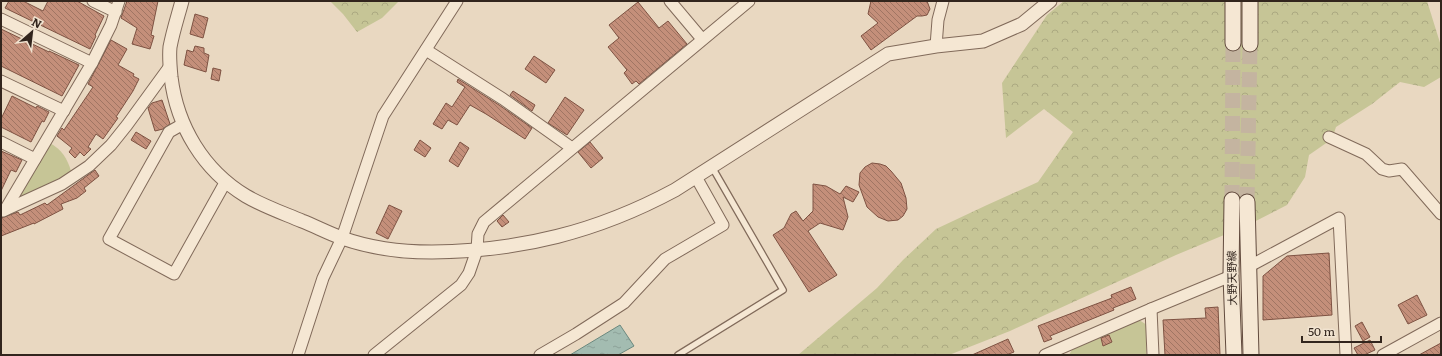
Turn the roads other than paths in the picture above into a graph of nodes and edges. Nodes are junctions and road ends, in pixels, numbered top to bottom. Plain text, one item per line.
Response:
1 (93, 1) edge
2 (119, 1) edge
3 (182, 1) edge
4 (457, 1) edge
5 (670, 1) edge
6 (749, 1) edge
7 (943, 1) edge
8 (1050, 1) edge
9 (1233, 1) edge
10 (1250, 1) edge
11 (116, 12) junction
12 (1, 19) edge
13 (702, 39) junction
14 (1233, 43) tunnel mouth
15 (1250, 44) tunnel mouth
16 (936, 46) junction
17 (426, 50) junction
18 (92, 63) junction
19 (170, 66) junction
20 (1, 80) edge
21 (64, 110) junction
22 (182, 124) junction
23 (1329, 137) dead end
24 (1, 142) edge
25 (572, 148) junction
26 (35, 159) junction
27 (712, 167) junction
28 (696, 177) junction
29 (226, 181) junction
30 (2, 210) edge
31 (1441, 214) edge
32 (342, 238) junction
33 (477, 250) junction
34 (1248, 267) junction
35 (1231, 276) junction
36 (1151, 309) junction
37 (1441, 323) edge
38 (1063, 351) edge
39 (298, 355) edge
40 (374, 355) edge
41 (540, 355) edge
42 (678, 355) edge
43 (1045, 355) edge
44 (1153, 355) edge
45 (1234, 355) edge
46 (1251, 355) edge
47 (1346, 355) edge
48 (1383, 355) edge

1 - 11 street
2 - 11 street
3 - 19 street
4 - 17 street
5 - 13 street
6 - 13 street
7 - 16 street
8 - 16 street
9 - 14 main road
10 - 15 main road
11 - 18 street
12 - 18 street
13 - 25 street
16 - 27 street
17 - 25 street
17 - 32 street
18 - 21 street
19 - 22 street
19 - 30 street
20 - 21 street
21 - 26 street
22 - 29 street
22 - 29 street
23 - 31 street
24 - 26 street
25 - 33 street
26 - 30 street
27 - 28 street
27 - 42 lane
28 - 33 street
28 - 41 street
29 - 32 street
32 - 33 street
32 - 39 street
33 - 40 street
34 - 35 main road, 大野天野線
34 - 46 main road, 大野天野線
34 - 47 street
35 - 36 street
35 - 45 main road, 大野天野線
36 - 38 street
36 - 44 street
37 - 48 street
38 - 43 street

